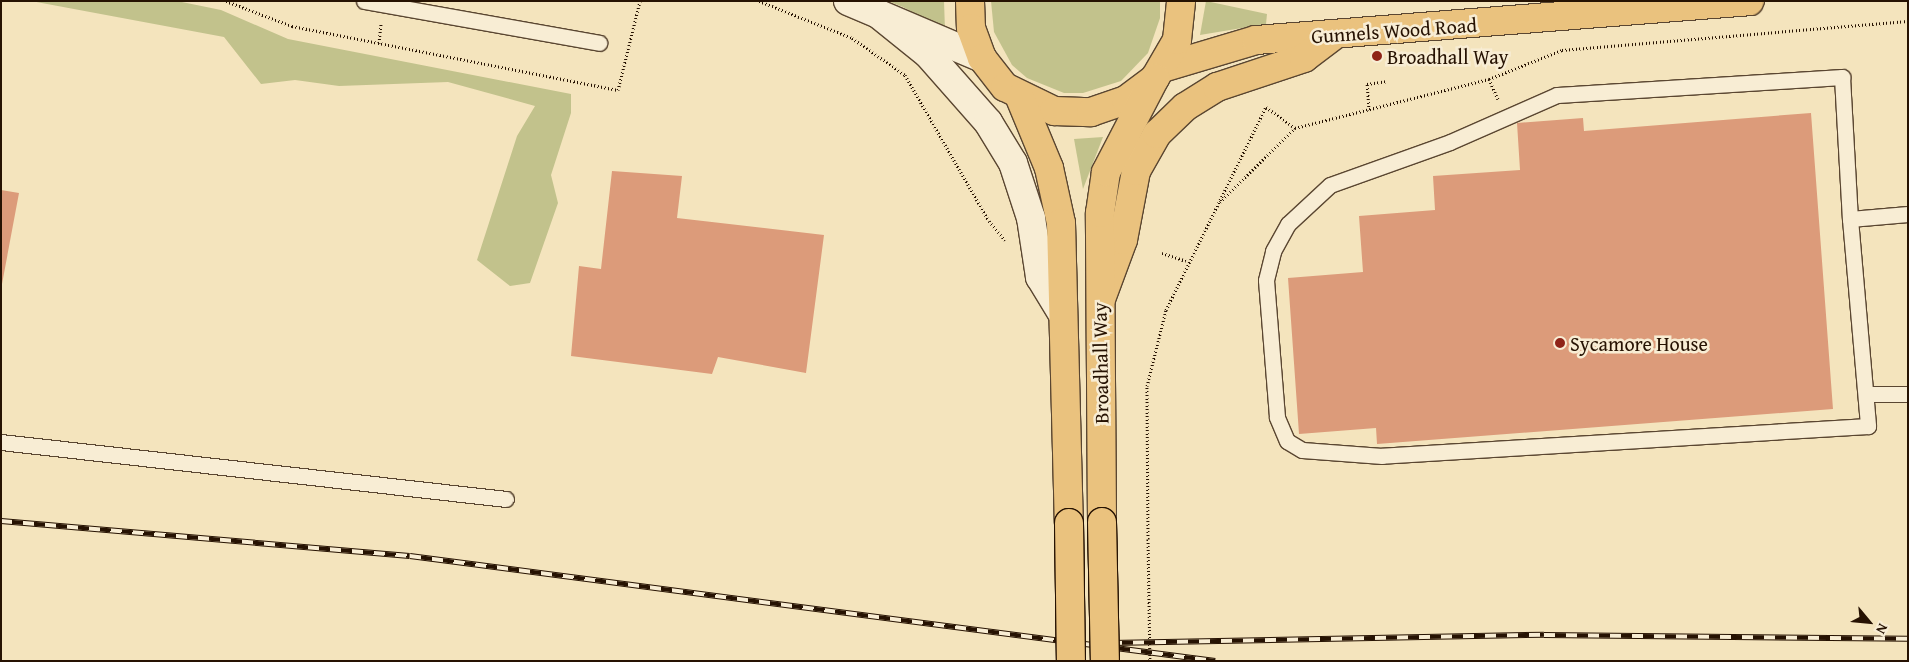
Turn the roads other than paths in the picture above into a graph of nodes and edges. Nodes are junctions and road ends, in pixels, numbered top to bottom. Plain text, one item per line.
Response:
1 (364, 1) edge
2 (848, 1) edge
3 (970, 1) edge
4 (1181, 1) edge
5 (1749, 1) edge
6 (441, 8) edge
7 (876, 12) junction
8 (1333, 36) junction
9 (599, 43) dead end
10 (982, 58) junction
11 (1158, 73) junction
12 (1020, 98) junction
13 (1908, 214) edge
14 (1850, 219) junction
15 (1099, 305) junction
16 (1062, 313) junction
17 (1866, 394) junction
18 (1908, 394) edge
19 (1, 442) edge
20 (506, 499) dead end
21 (1071, 661) edge
22 (1105, 661) edge

1 - 6 lane
2 - 7 street
3 - 10 main road
4 - 11 main road, Broadhall Way
5 - 8 main road, Gunnels Wood Road
6 - 9 lane
7 - 10 street
7 - 16 street, Broadhall Way
8 - 11 main road, Gunnels Wood Road
8 - 15 main road
10 - 12 main road
11 - 12 main road
11 - 15 main road, Broadhall Way
12 - 16 main road, Broadhall Way
13 - 14 lane
14 - 17 lane
14 - 17 lane
15 - 22 main road, Broadhall Way, bridge
16 - 21 main road, Broadhall Way, bridge
17 - 18 lane
19 - 20 lane

